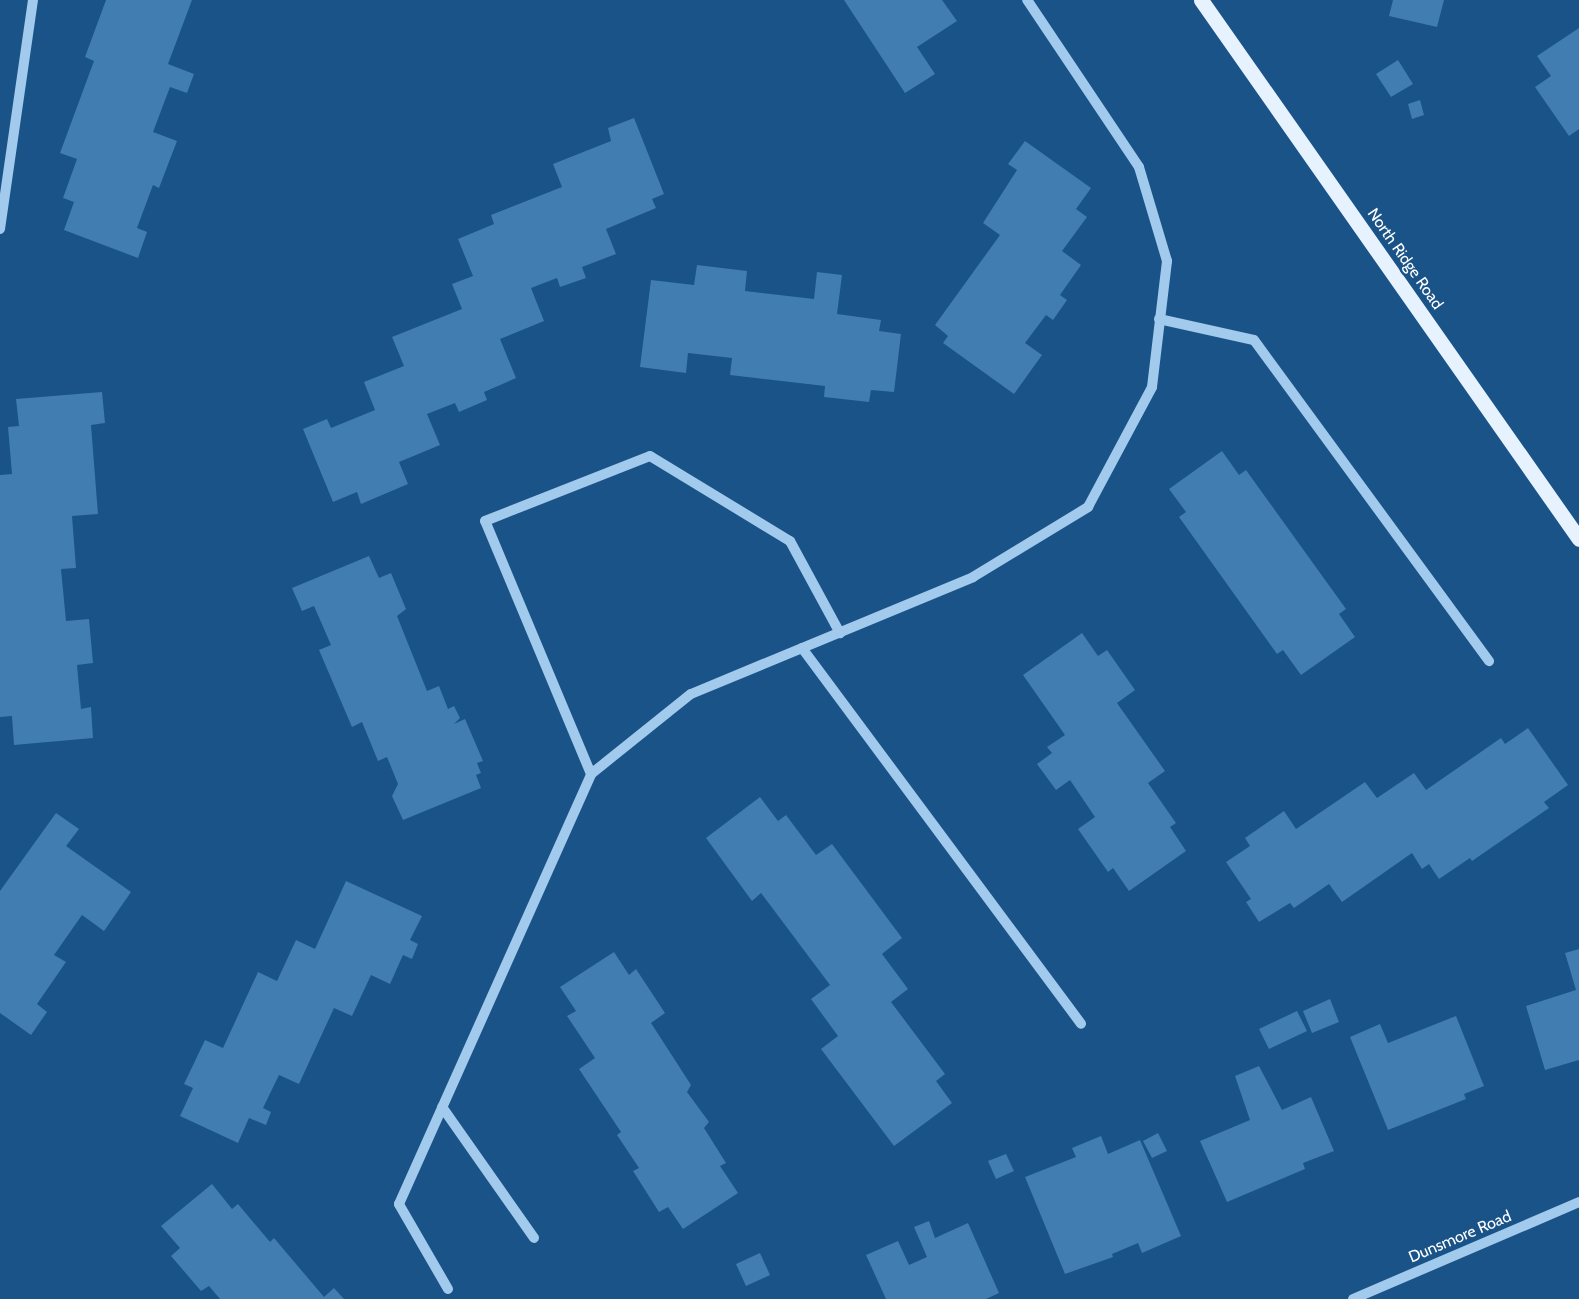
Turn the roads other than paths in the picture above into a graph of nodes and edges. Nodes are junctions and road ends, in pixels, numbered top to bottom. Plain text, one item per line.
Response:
1 (33, 0) edge
2 (1027, 0) edge
3 (1201, 0) edge
4 (0, 229) edge
5 (1160, 319) junction
6 (1579, 539) edge
7 (840, 633) junction
8 (802, 648) junction
9 (1489, 661) dead end
10 (591, 774) junction
11 (1081, 1024) dead end
12 (442, 1107) junction
13 (1579, 1202) edge
14 (534, 1238) dead end
15 (448, 1289) dead end
16 (1353, 1299) edge

1 - 4 street
2 - 5 street
3 - 6 main road, North Ridge Road
5 - 7 street
5 - 9 street
7 - 8 street
7 - 10 street
8 - 10 street
8 - 11 street
10 - 12 street
12 - 14 street
12 - 15 street
13 - 16 street, Dunsmore Road

